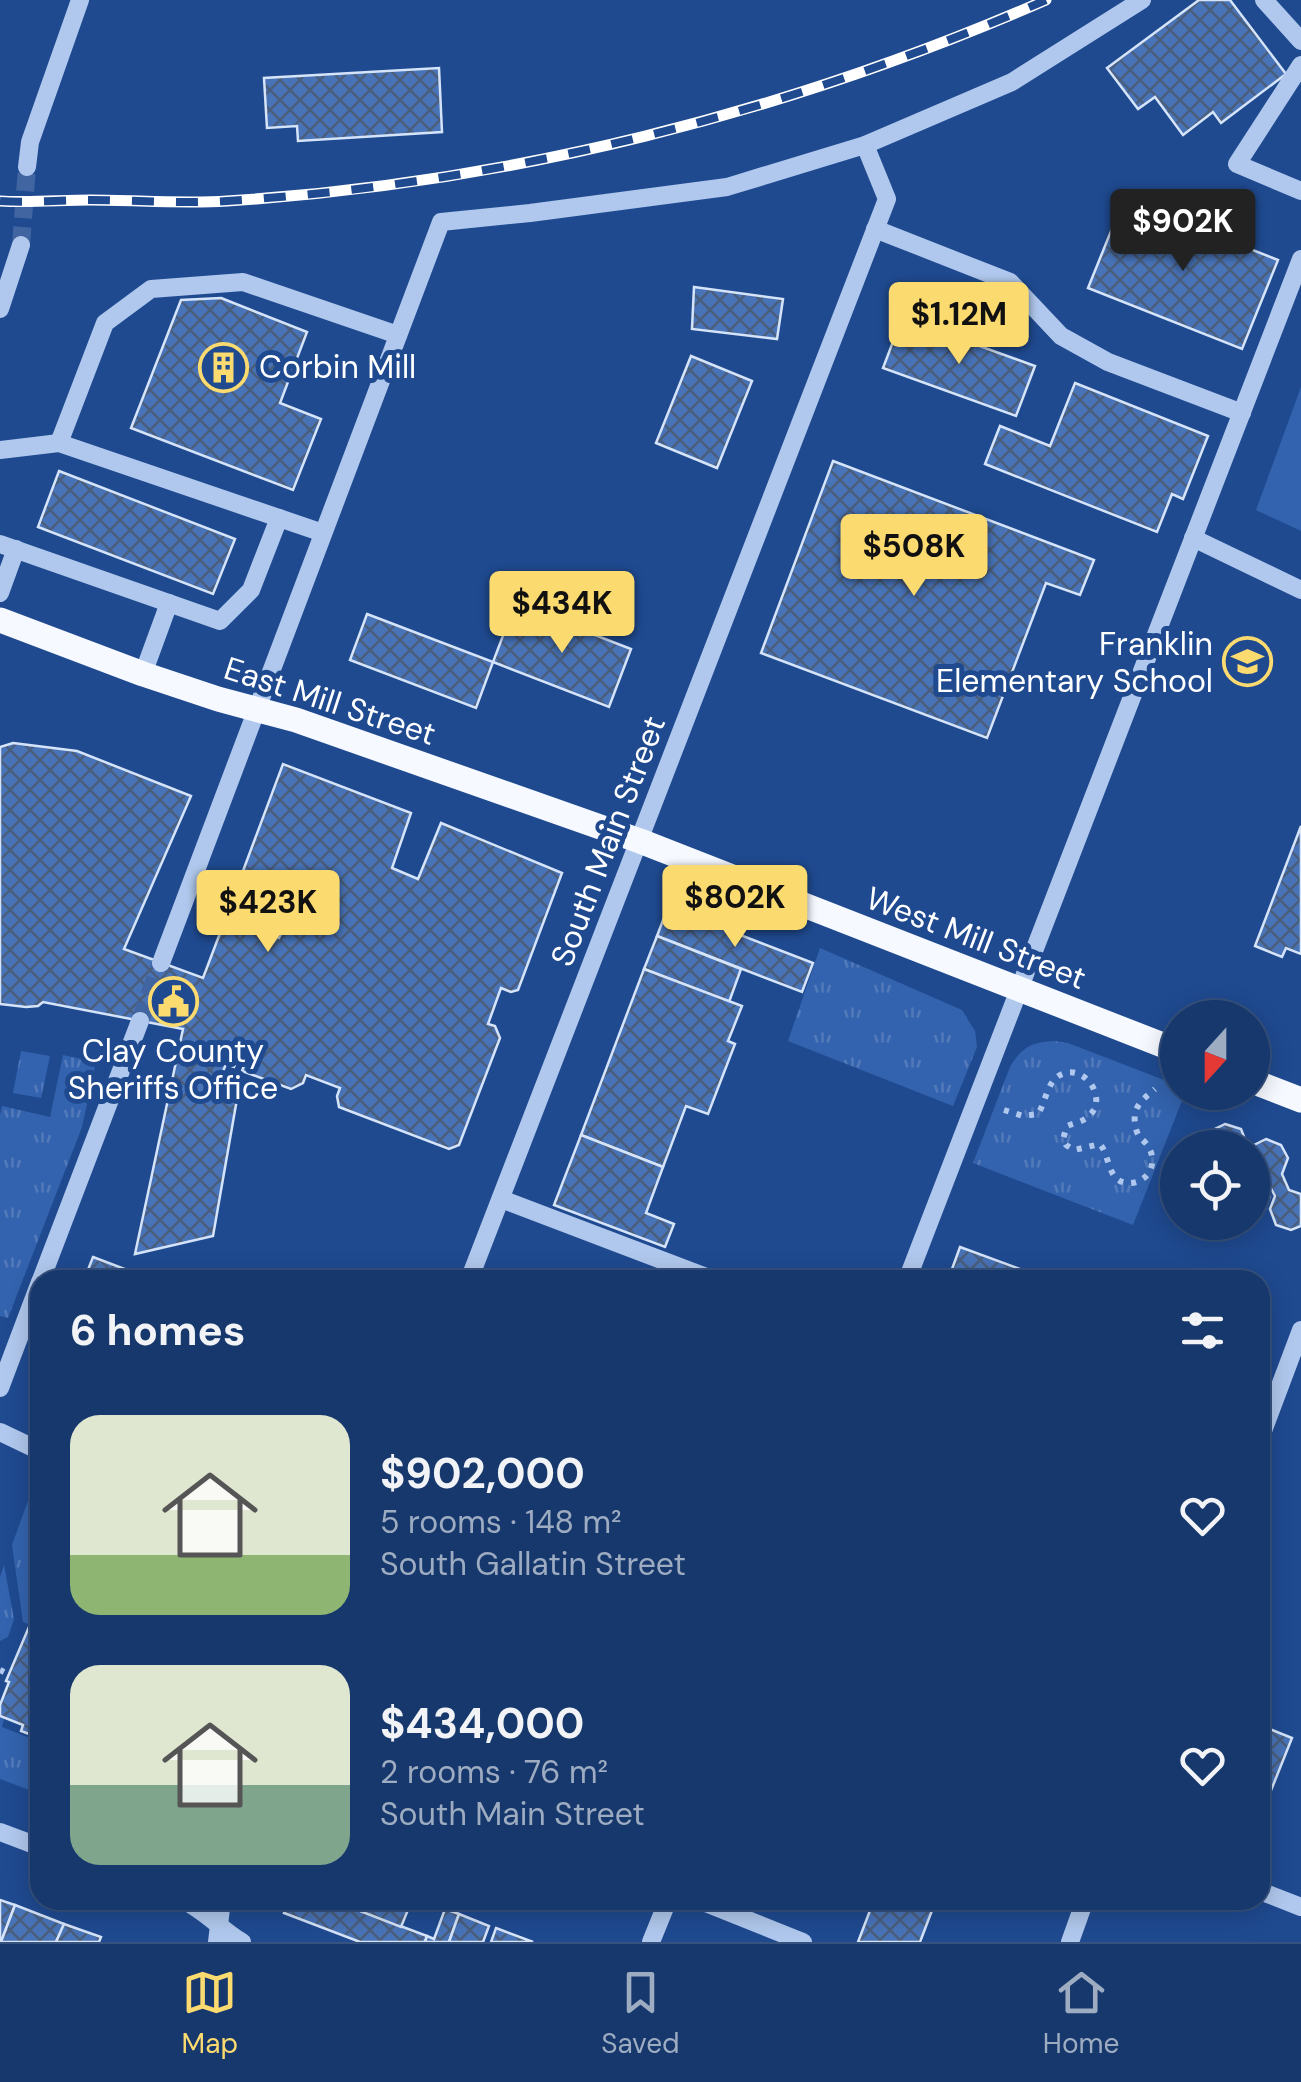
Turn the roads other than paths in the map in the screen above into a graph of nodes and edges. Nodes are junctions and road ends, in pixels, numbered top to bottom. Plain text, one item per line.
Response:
1 (80, 0) edge
2 (1142, 0) edge
3 (1264, 0) edge
4 (1301, 42) edge
5 (1301, 65) edge
6 (864, 145) junction
7 (26, 167) tunnel mouth
8 (1301, 192) edge
9 (876, 229) junction
10 (21, 246) tunnel mouth
11 (1301, 259) edge
12 (0, 309) edge
13 (398, 335) junction
14 (1242, 413) junction
15 (59, 443) junction
16 (0, 450) edge
17 (279, 518) junction
18 (323, 533) junction
19 (1193, 538) junction
20 (8, 547) edge
21 (1301, 590) edge
22 (0, 593) edge
23 (169, 603) junction
24 (0, 620) edge
25 (143, 674) junction
26 (255, 708) junction
27 (640, 841) junction
28 (161, 962) tunnel mouth
29 (1018, 989) junction
30 (140, 1021) tunnel mouth
31 (1160, 1045) edge
32 (1270, 1088) edge
33 (1301, 1100) edge
34 (500, 1200) junction
35 (44, 1270) edge
36 (473, 1270) edge
37 (687, 1270) edge
38 (910, 1270) edge
39 (30, 1308) edge
40 (1301, 1330) edge
41 (0, 1388) edge
42 (1270, 1412) edge
43 (0, 1432) edge
44 (30, 1447) edge
45 (0, 1832) edge
46 (30, 1843) edge
47 (1270, 1895) edge
48 (1301, 1907) edge
49 (200, 1910) edge
50 (221, 1910) edge
51 (664, 1910) edge
52 (723, 1910) edge
53 (1082, 1910) edge
54 (219, 1935) edge
55 (242, 1942) edge
56 (651, 1942) edge
57 (803, 1942) edge
58 (1070, 1942) edge

1 - 7 street
2 - 6 street
3 - 4 street
5 - 8 street
6 - 9 street, South Main Street
6 - 13 street
9 - 14 street
9 - 27 street, South Main Street
10 - 12 street
11 - 14 street
13 - 15 street
13 - 18 street
14 - 19 street
15 - 16 street
15 - 17 street
17 - 18 street
17 - 23 street
18 - 26 street
19 - 21 street
19 - 29 street
20 - 22 street
20 - 23 street
23 - 25 street
24 - 25 main road, East Mill Street
25 - 26 main road, East Mill Street
26 - 27 main road, East Mill Street
26 - 28 street
27 - 29 main road, West Mill Street
27 - 34 street, South Main Street
29 - 31 main road, West Mill Street
29 - 38 street
30 - 35 street
32 - 33 main road
34 - 36 street, South Main Street
34 - 37 street
39 - 41 street
40 - 42 street
43 - 44 street
45 - 46 street
47 - 48 street
49 - 54 street
50 - 54 street
51 - 56 street
52 - 57 street
53 - 58 street
54 - 55 street

